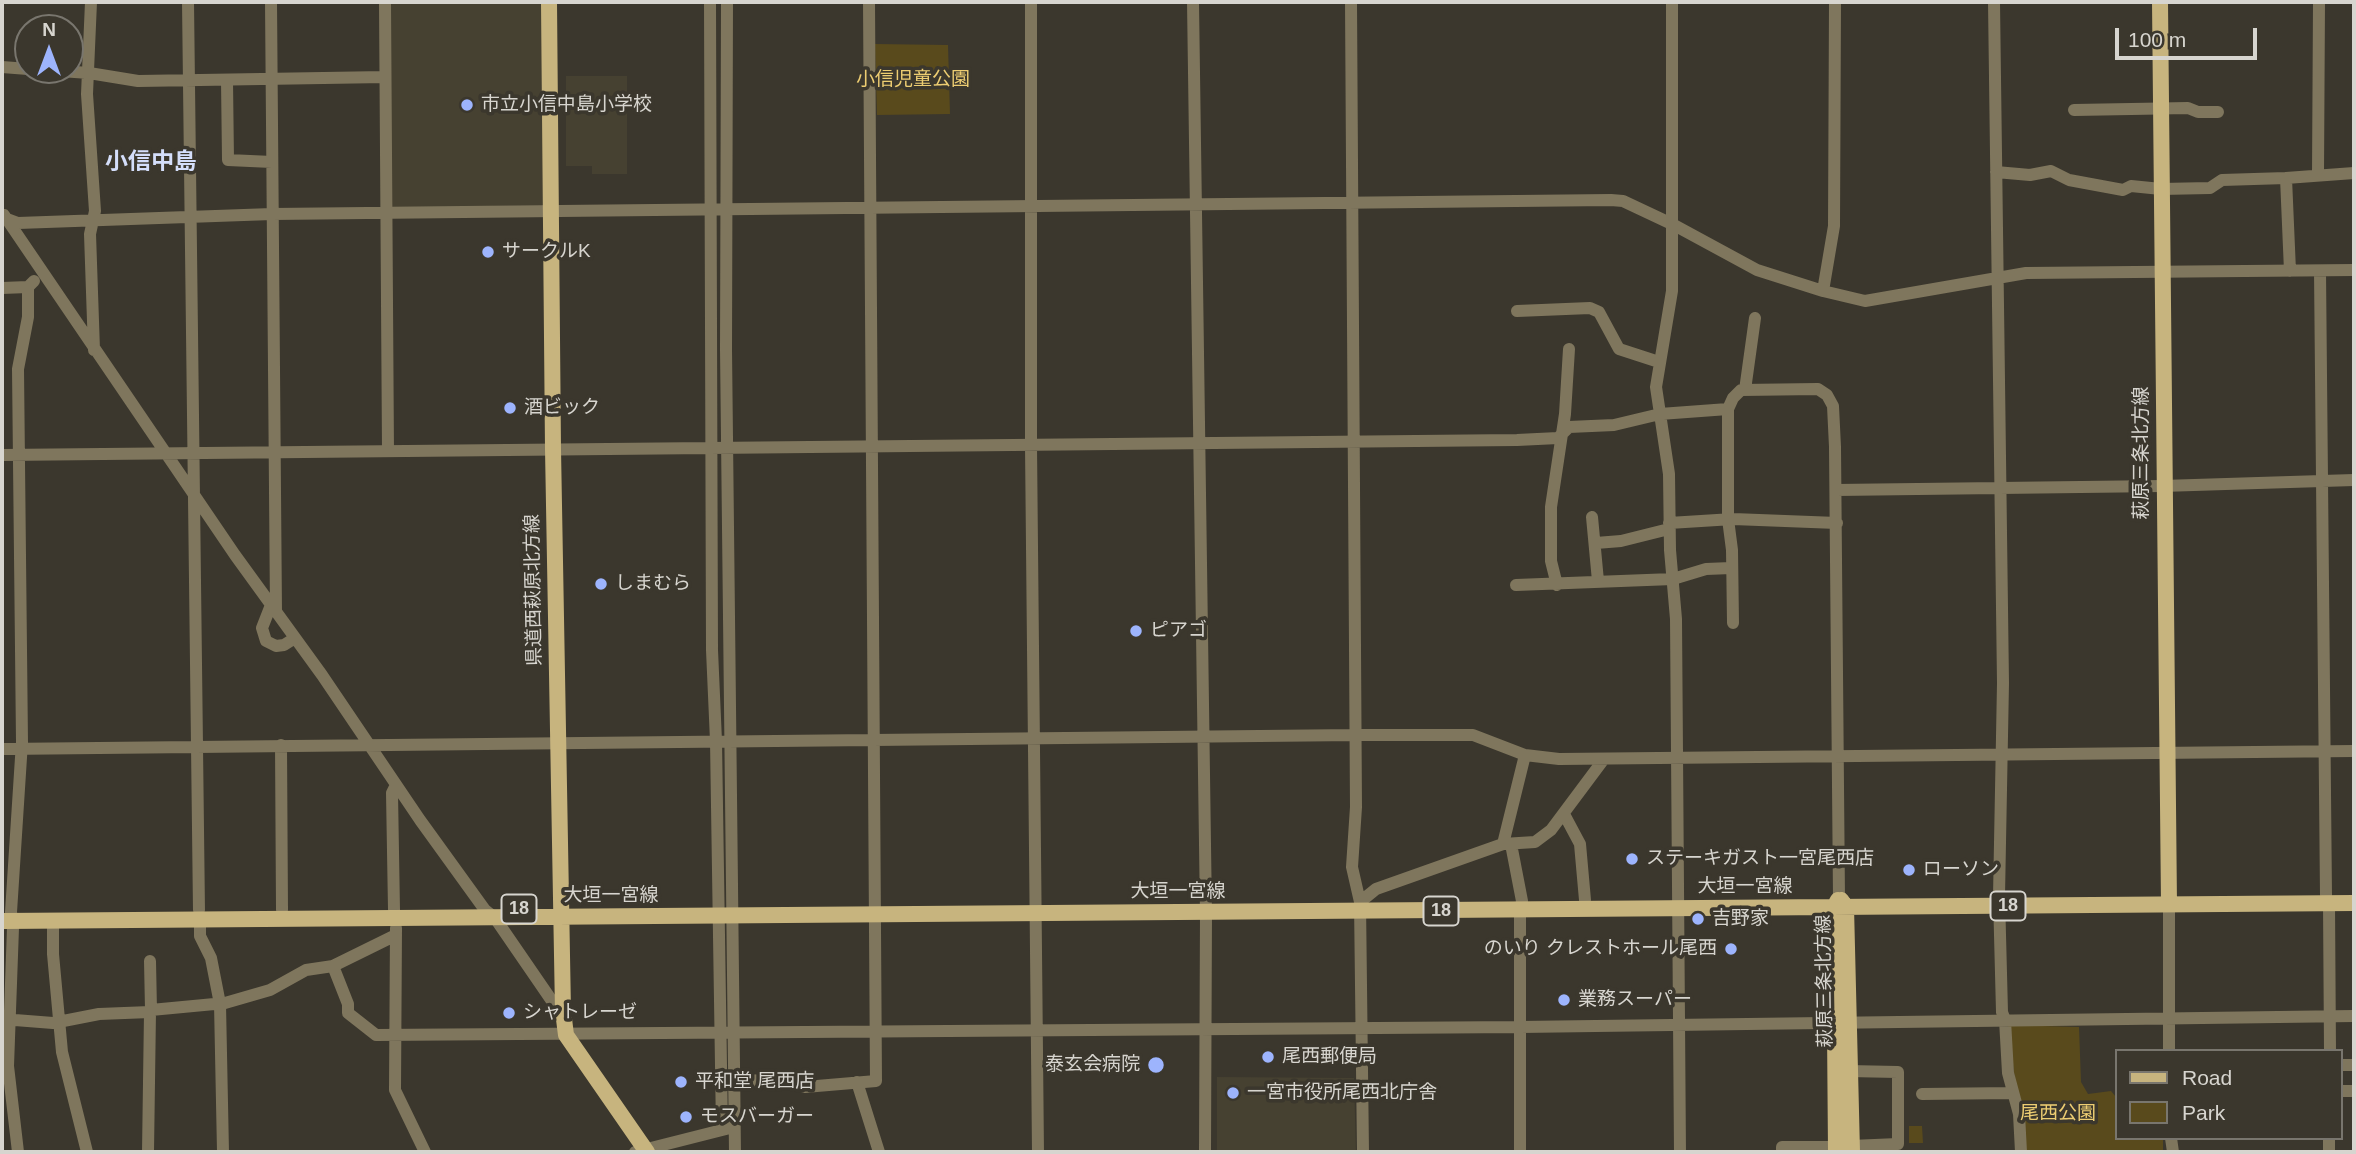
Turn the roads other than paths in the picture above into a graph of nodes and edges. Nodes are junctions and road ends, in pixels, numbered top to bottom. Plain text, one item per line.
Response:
1 (91, 2) edge
2 (188, 2) edge
3 (271, 2) edge
4 (385, 2) edge
5 (549, 2) edge
6 (710, 2) edge
7 (727, 2) edge
8 (869, 2) edge
9 (1031, 2) edge
10 (1194, 2) edge
11 (1351, 2) edge
12 (1672, 2) edge
13 (1835, 2) edge
14 (1994, 2) edge
15 (2160, 2) edge
16 (2319, 2) edge
17 (84, 73) edge
18 (89, 73) junction
19 (385, 77) junction
20 (190, 80) junction
21 (272, 80) junction
22 (227, 81) junction
23 (2161, 108) junction
24 (2074, 110) dead end
25 (2218, 112) dead end
26 (272, 162) junction
27 (1996, 172) junction
28 (2354, 173) edge
29 (2318, 174) junction
30 (2286, 178) junction
31 (2161, 190) junction
32 (1352, 202) junction
33 (1195, 204) junction
34 (1032, 206) junction
35 (872, 208) junction
36 (712, 209) junction
37 (727, 209) junction
38 (551, 211) junction
39 (387, 213) junction
40 (3, 214) edge
41 (272, 214) junction
42 (191, 217) junction
43 (94, 220) junction
44 (1674, 225) junction
45 (2354, 270) edge
46 (2162, 271) junction
47 (2290, 271) junction
48 (2320, 271) junction
49 (42, 273) junction
50 (1996, 278) junction
51 (28, 287) junction
52 (2, 288) edge
53 (1823, 292) junction
54 (1517, 311) dead end
55 (1755, 318) dead end
56 (1569, 349) dead end
57 (94, 350) junction
58 (1659, 362) junction
59 (1745, 390) junction
60 (1728, 410) junction
61 (1660, 414) junction
62 (1562, 433) junction
63 (1356, 441) junction
64 (1198, 443) junction
65 (710, 446) junction
66 (727, 446) junction
67 (1031, 446) junction
68 (870, 448) junction
69 (553, 449) junction
70 (388, 451) junction
71 (274, 453) junction
72 (18, 454) junction
73 (165, 454) junction
74 (193, 454) junction
75 (2, 455) edge
76 (2321, 480) junction
77 (2354, 480) edge
78 (2162, 486) junction
79 (2000, 488) junction
80 (1836, 490) junction
81 (193, 494) junction
82 (1592, 517) dead end
83 (1728, 519) junction
84 (1837, 523) junction
85 (1669, 526) junction
86 (1596, 543) junction
87 (1731, 568) junction
88 (1673, 579) junction
89 (1598, 581) junction
90 (1516, 585) dead end
91 (1557, 585) junction
92 (273, 608) junction
93 (1733, 623) dead end
94 (295, 638) junction
95 (1356, 735) junction
96 (1203, 738) junction
97 (1036, 739) junction
98 (716, 741) junction
99 (730, 741) junction
100 (873, 741) junction
101 (558, 743) junction
102 (281, 745) junction
103 (370, 745) junction
104 (198, 746) junction
105 (2, 748) edge
106 (20, 748) junction
107 (2326, 751) junction
108 (2354, 751) edge
109 (2167, 753) junction
110 (1525, 755) junction
111 (2000, 755) junction
112 (1837, 756) junction
113 (1677, 758) junction
114 (1604, 759) junction
115 (396, 785) junction
116 (1564, 814) junction
117 (1507, 844) junction
118 (2354, 894) edge
119 (2328, 899) junction
120 (1585, 900) junction
121 (2169, 900) junction
122 (1999, 901) junction
123 (1679, 903) junction
124 (2354, 903) edge
125 (1840, 904) junction
126 (1360, 906) junction
127 (1521, 906) junction
128 (1206, 908) junction
129 (1036, 909) junction
130 (282, 910) junction
131 (872, 910) junction
132 (725, 912) junction
133 (395, 913) junction
134 (562, 913) junction
135 (199, 914) junction
136 (490, 914) junction
137 (7, 916) edge
138 (53, 919) junction
139 (396, 935) junction
140 (150, 961) dead end
141 (333, 966) junction
142 (220, 1004) junction
143 (151, 1011) junction
144 (563, 1011) junction
145 (2329, 1016) junction
146 (2354, 1016) edge
147 (6, 1019) edge
148 (2005, 1020) junction
149 (2169, 1020) junction
150 (58, 1021) junction
151 (1841, 1021) junction
152 (1680, 1024) junction
153 (1206, 1027) junction
154 (1362, 1027) junction
155 (1520, 1027) junction
156 (1037, 1029) junction
157 (874, 1030) junction
158 (727, 1033) junction
159 (396, 1035) junction
160 (566, 1035) junction
161 (2169, 1049) edge
162 (2329, 1049) edge
163 (1848, 1071) junction
164 (735, 1080) junction
165 (857, 1082) junction
166 (2013, 1093) junction
167 (1922, 1094) dead end
168 (729, 1128) junction
169 (1844, 1149) edge
170 (643, 1151) edge
171 (18, 1152) edge
172 (87, 1152) edge
173 (148, 1152) edge
174 (223, 1152) edge
175 (425, 1152) edge
176 (735, 1152) edge
177 (879, 1152) edge
178 (1038, 1152) edge
179 (1205, 1152) edge
180 (1363, 1152) edge
181 (1520, 1152) edge
182 (1680, 1152) edge
183 (1782, 1152) edge
184 (2021, 1152) edge

1 - 18 street
2 - 20 street
3 - 21 street
4 - 19 street
5 - 38 main road, 県道西萩原北方線
6 - 36 street
7 - 37 street
8 - 35 street
9 - 34 street
10 - 33 street
11 - 32 street
12 - 44 street
13 - 53 street
14 - 27 street
15 - 23 main road, 萩原三条北方線
16 - 29 street
17 - 18 street
18 - 20 street
18 - 43 street
19 - 21 street
19 - 39 street
20 - 22 street
20 - 42 street
21 - 22 street
21 - 26 street
22 - 26 street
23 - 24 street
23 - 25 street
23 - 31 main road, 萩原三条北方線
26 - 41 street
27 - 31 street
27 - 50 street
28 - 29 street
29 - 30 street
30 - 31 street
30 - 47 street
31 - 46 main road, 萩原三条北方線
32 - 33 street
32 - 44 street
32 - 63 street
33 - 34 street
33 - 64 street
34 - 35 street
34 - 67 street
35 - 37 street
35 - 68 street
36 - 37 street
36 - 38 street
36 - 65 street
37 - 66 street
38 - 39 street
38 - 69 main road, 県道西萩原北方線
39 - 41 street
39 - 70 street
40 - 43 street
40 - 49 street
41 - 42 street
41 - 71 street
42 - 43 street
42 - 74 street
43 - 57 street
44 - 53 street
44 - 58 street
45 - 48 street
46 - 47 street
46 - 50 street
46 - 78 main road, 萩原三条北方線
47 - 48 street
48 - 76 street
49 - 51 street
49 - 57 street
50 - 53 street
50 - 79 street
51 - 52 street
51 - 72 street
54 - 58 street
55 - 59 street
56 - 62 street
57 - 73 street
58 - 61 street
59 - 60 street
59 - 80 street
60 - 61 street
60 - 83 street
61 - 62 street
61 - 85 street
62 - 63 street
62 - 91 street
63 - 64 street
63 - 95 street
64 - 67 street
64 - 96 street
65 - 66 street
65 - 69 street
65 - 98 street
66 - 68 street
66 - 99 street
67 - 68 street
67 - 97 street
68 - 100 street
69 - 70 street
69 - 101 main road, 県道西萩原北方線
70 - 71 street
71 - 74 street
71 - 92 street
72 - 73 street
72 - 75 street
72 - 106 street
73 - 74 street
73 - 81 street
74 - 81 street
76 - 77 street
76 - 78 street
76 - 107 street
78 - 79 street
78 - 109 main road, 萩原三条北方線
79 - 80 street
79 - 111 street
80 - 84 street
81 - 92 street
81 - 104 street
82 - 86 street
83 - 84 street
83 - 85 street
83 - 87 street
84 - 112 street
85 - 86 street
85 - 88 street
86 - 89 street
87 - 88 street
87 - 93 street
88 - 89 street
88 - 113 street
89 - 91 street
90 - 91 street
92 - 94 street
92 - 94 street
94 - 103 street
95 - 96 street
95 - 110 street
95 - 126 street
96 - 97 street
96 - 128 street
97 - 100 street
97 - 129 street
98 - 99 street
98 - 101 street
98 - 132 street
99 - 100 street
99 - 132 street
100 - 131 street
101 - 103 street
101 - 134 main road, 県道西萩原北方線
102 - 103 street
102 - 104 street
102 - 130 street
103 - 115 street
104 - 106 street
104 - 135 street
105 - 106 street
106 - 137 street
107 - 108 street
107 - 109 street
107 - 119 street
109 - 111 street
109 - 121 main road, 萩原三条北方線
110 - 114 street
110 - 117 street
111 - 112 street
111 - 122 street
112 - 113 street
112 - 125 street
113 - 114 street
113 - 123 street
114 - 116 street
115 - 133 street
115 - 136 street
116 - 117 street
116 - 120 street
117 - 126 street
117 - 127 street
118 - 119 main road, 大垣一宮線 / 18
119 - 121 main road, 大垣一宮線 / 18
119 - 124 main road, 大垣一宮線 / 18
119 - 145 street
120 - 123 main road, 大垣一宮線 / 18
120 - 127 main road, 大垣一宮線 / 18
121 - 122 main road, 大垣一宮線 / 18
121 - 149 street
122 - 125 main road, 大垣一宮線 / 18
122 - 148 street
123 - 125 main road, 大垣一宮線 / 18
123 - 127 main road, 大垣一宮線 / 18
123 - 152 street
125 - 151 main road, 萩原三条北方線
126 - 127 main road, 大垣一宮線 / 18
126 - 128 main road, 大垣一宮線 / 18
126 - 154 street
127 - 155 street
128 - 129 main road, 大垣一宮線 / 18
128 - 153 street
129 - 131 main road, 大垣一宮線 / 18
129 - 156 street
130 - 133 main road, 大垣一宮線 / 18
130 - 135 main road, 大垣一宮線 / 18
131 - 132 main road, 大垣一宮線 / 18
131 - 157 street
132 - 134 main road, 大垣一宮線 / 18
132 - 158 street
133 - 135 main road, 大垣一宮線 / 18
133 - 136 main road, 大垣一宮線 / 18
133 - 139 street
134 - 136 main road, 大垣一宮線 / 18
134 - 144 main road, 県道西萩原北方線
135 - 137 main road, 大垣一宮線 / 18
135 - 138 main road, 大垣一宮線 / 18
135 - 142 street
136 - 144 street
137 - 138 main road, 大垣一宮線 / 18
137 - 147 street
138 - 150 street
139 - 141 street
139 - 159 street
140 - 143 street
141 - 142 street
141 - 159 street
142 - 143 street
142 - 174 street
143 - 150 street
143 - 173 street
144 - 160 main road, 県道西萩原北方線
145 - 146 street
145 - 149 street
145 - 162 street
147 - 150 street
147 - 171 street
148 - 149 street
148 - 151 street
148 - 166 street
149 - 161 street
150 - 172 street
151 - 152 street
151 - 163 main road, 萩原三条北方線
151 - 169 main road, 萩原三条北方線
152 - 155 street
152 - 182 street
153 - 154 street
153 - 156 street
153 - 179 street
154 - 155 street
154 - 180 street
155 - 181 street
156 - 157 street
156 - 178 street
157 - 158 street
157 - 165 street
158 - 160 street
158 - 164 street
158 - 168 street
159 - 160 street
159 - 175 street
160 - 170 main road, 県道西萩原北方線
163 - 169 main road, 萩原三条北方線
163 - 169 street
164 - 165 street
164 - 168 street
165 - 177 street
166 - 167 street
166 - 184 street
168 - 170 street
168 - 176 street
169 - 183 street

